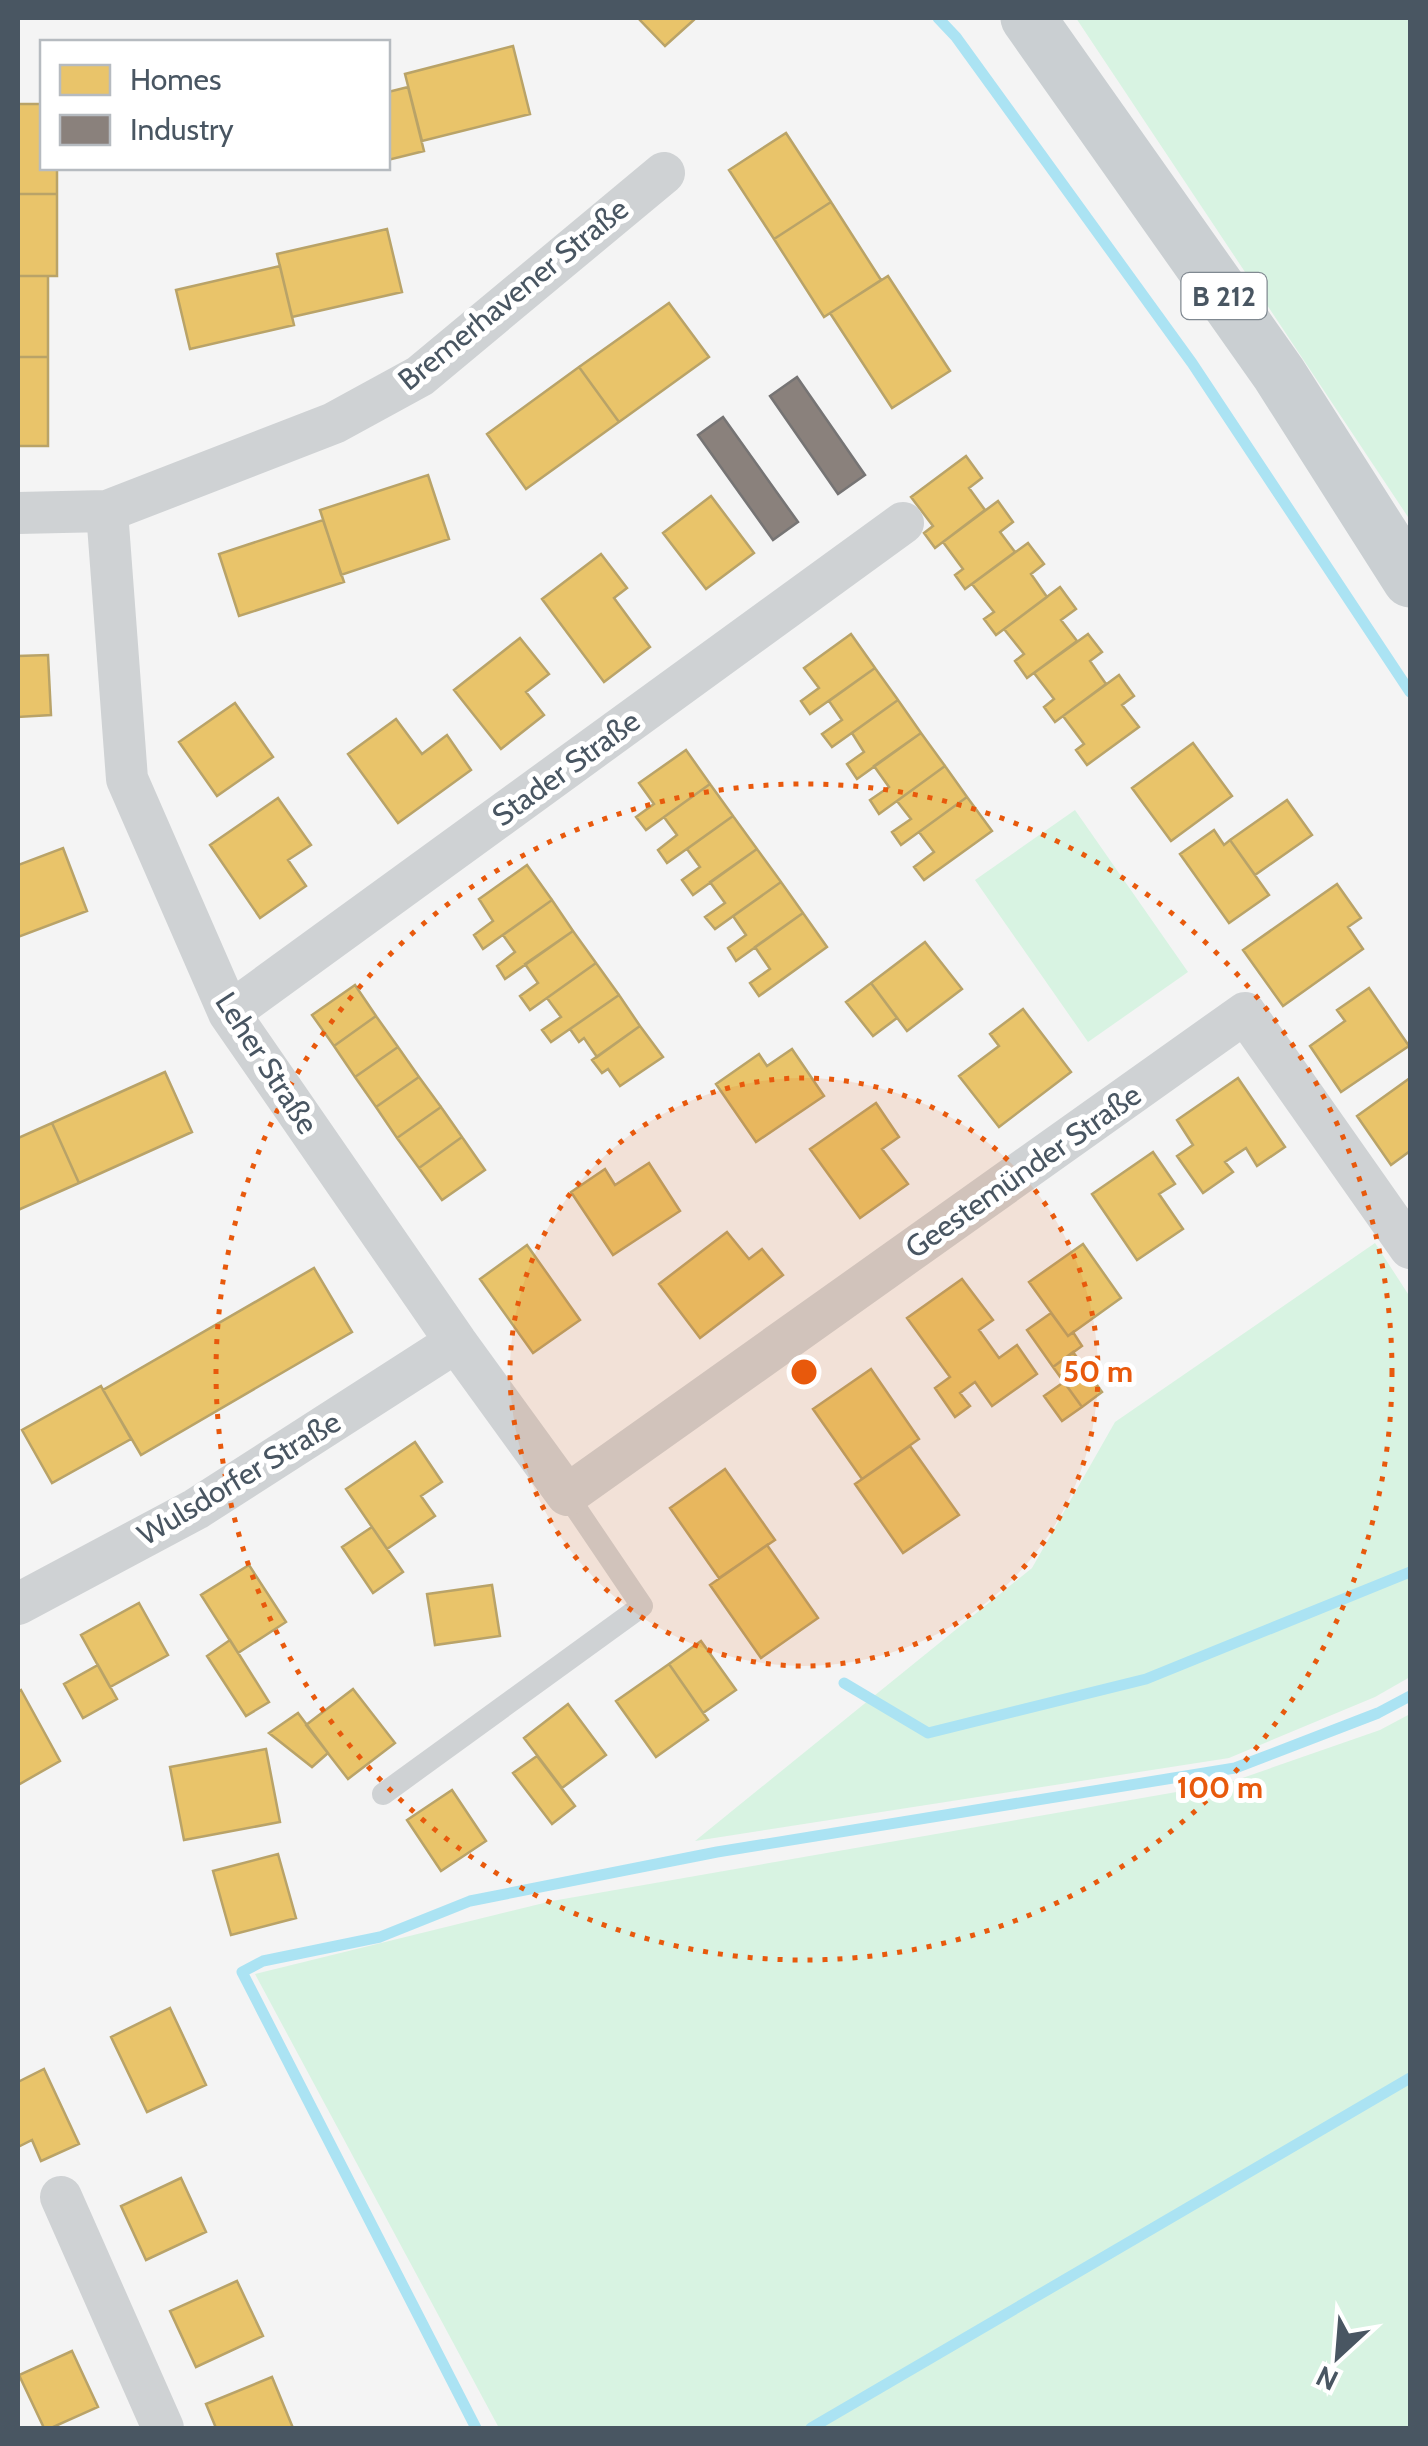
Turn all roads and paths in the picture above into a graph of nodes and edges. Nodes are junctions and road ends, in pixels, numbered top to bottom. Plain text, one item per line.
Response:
1 (1028, 18) edge
2 (664, 173) dead end
3 (107, 511) junction
4 (18, 514) edge
5 (904, 523) dead end
6 (1410, 580) edge
7 (229, 1014) junction
8 (1410, 1248) edge
9 (456, 1342) junction
10 (568, 1495) junction
11 (18, 1604) edge
12 (383, 1794) dead end
13 (60, 2197) dead end
14 (163, 2428) edge

1 - 6 main road, B 212
2 - 3 street, Bremerhavener Straße
3 - 4 street, Bremerhavener Straße
3 - 7 street, Leher Straße
5 - 7 street, Stader Straße
7 - 9 street, Leher Straße
8 - 10 street, Geestemünder Straße
9 - 10 street, Leher Straße
9 - 11 street, Wulsdorfer Straße
10 - 12 lane
13 - 14 street

